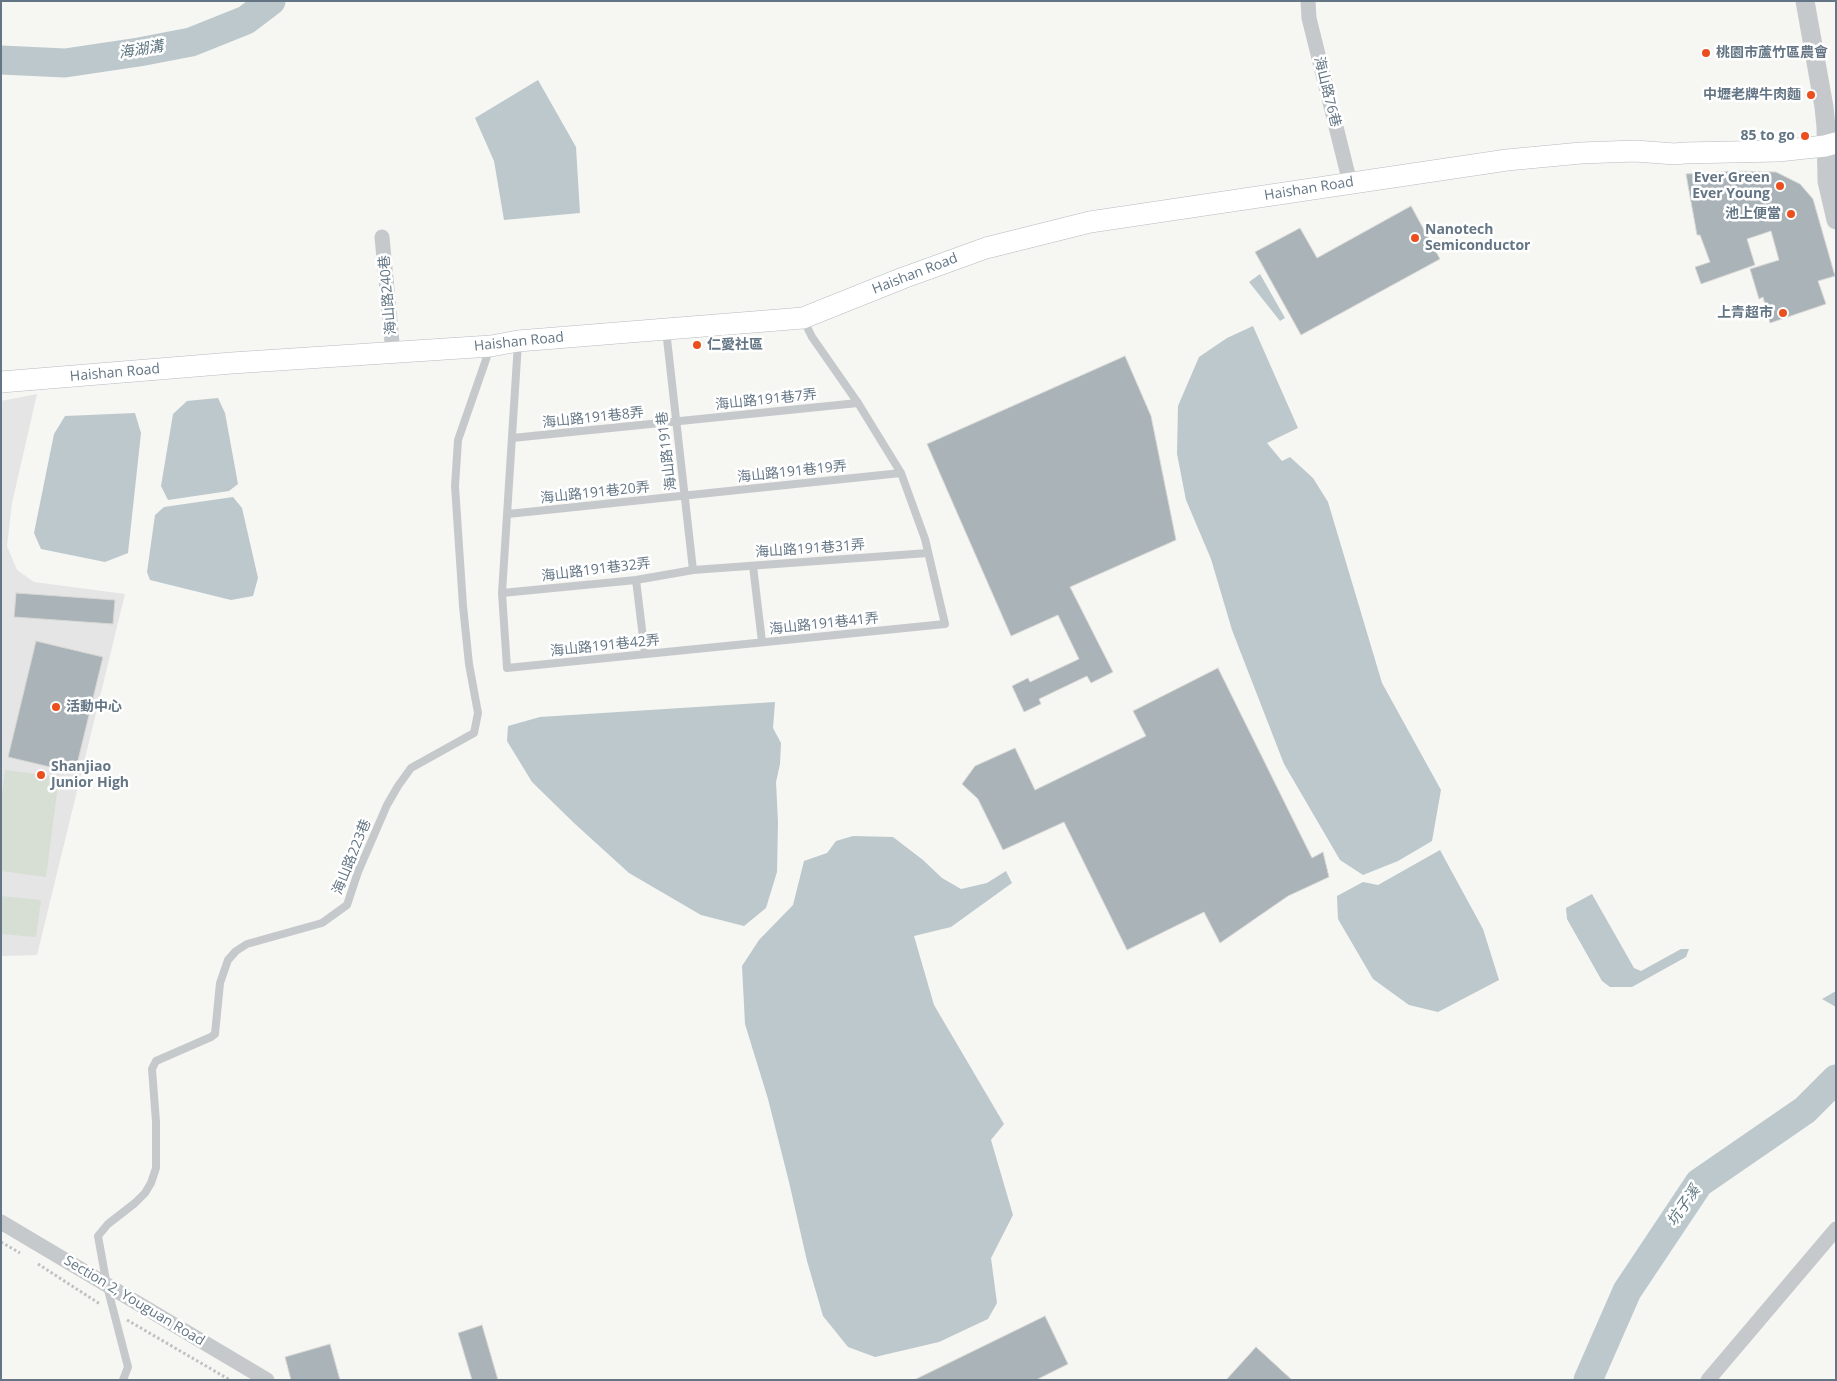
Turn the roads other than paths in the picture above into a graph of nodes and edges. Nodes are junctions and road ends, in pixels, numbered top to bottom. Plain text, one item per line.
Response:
1 (1308, 1) edge
2 (1805, 1) edge
3 (1831, 145) edge
4 (1350, 183) junction
5 (1836, 220) edge
6 (382, 237) dead end
7 (803, 318) junction
8 (666, 328) junction
9 (518, 341) junction
10 (491, 346) junction
11 (393, 353) junction
12 (1, 382) edge
13 (858, 402) junction
14 (676, 422) junction
15 (512, 438) junction
16 (901, 473) junction
17 (685, 496) junction
18 (508, 514) junction
19 (928, 552) junction
20 (753, 566) junction
21 (693, 570) junction
22 (636, 580) junction
23 (502, 593) junction
24 (762, 642) junction
25 (705, 648) joint
26 (646, 654) junction
27 (1, 1222) edge
28 (1836, 1228) edge
29 (107, 1286) junction
30 (123, 1380) edge
31 (267, 1380) edge
32 (1708, 1380) edge

1 - 4 street, 海山路76巷
2 - 3 street
3 - 4 main road, Haishan Road
3 - 5 street
4 - 7 main road, Haishan Road
6 - 11 street, 海山路240巷
7 - 8 main road, Haishan Road
7 - 13 lane
8 - 9 main road, Haishan Road
8 - 14 lane, 海山路191巷
9 - 10 main road, Haishan Road
9 - 15 lane
10 - 11 main road, Haishan Road
10 - 29 lane, 海山路223巷
11 - 12 main road, Haishan Road
13 - 14 lane, 海山路191巷7弄
13 - 16 lane
14 - 15 lane, 海山路191巷8弄
14 - 17 lane, 海山路191巷
15 - 18 lane
16 - 17 lane, 海山路191巷19弄
16 - 19 lane
17 - 18 lane, 海山路191巷20弄
17 - 21 lane, 海山路191巷
18 - 23 lane
19 - 20 lane, 海山路191巷31弄
19 - 24 lane, 海山路191巷41弄
20 - 21 lane, 海山路191巷31弄
20 - 24 lane
21 - 22 lane, 海山路191巷32弄
22 - 23 lane, 海山路191巷32弄
22 - 26 lane
23 - 26 lane, 海山路191巷42弄
24 - 25 lane, 海山路191巷41弄
25 - 26 lane, 海山路191巷42弄
27 - 29 street, Section 2, Youguan Road
28 - 32 street
29 - 30 lane
29 - 31 street, Section 2, Youguan Road

